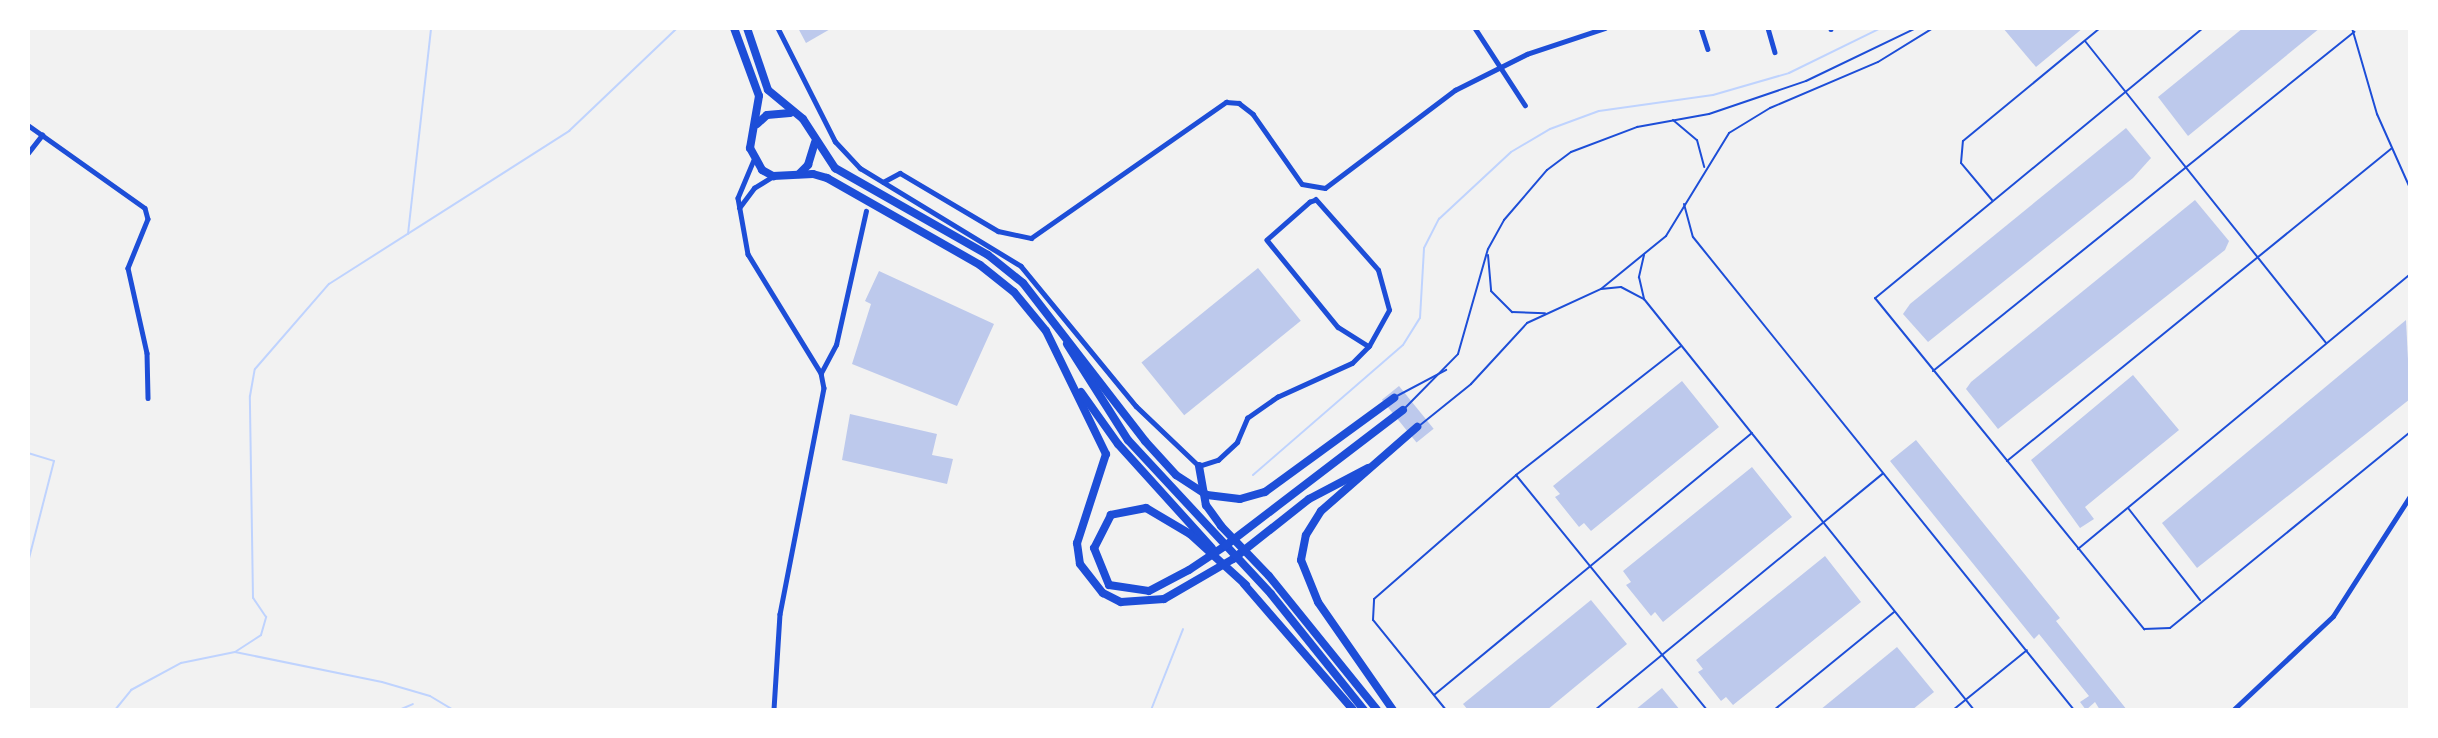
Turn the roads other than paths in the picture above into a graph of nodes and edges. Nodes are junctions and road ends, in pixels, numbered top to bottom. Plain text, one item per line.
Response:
1 (728, 28) edge
2 (734, 28) edge
3 (747, 28) edge
4 (778, 28) edge
5 (1475, 28) edge
6 (1605, 28) edge
7 (1701, 28) edge
8 (1768, 28) edge
9 (1916, 28) edge
10 (1933, 28) edge
11 (2100, 28) edge
12 (2203, 28) edge
13 (2353, 30) edge
14 (2085, 41) junction
15 (1708, 48) dead end
16 (1775, 52) dead end
17 (745, 57) junction
18 (1498, 66) junction
19 (2125, 91) junction
20 (1525, 105) dead end
21 (792, 113) junction
22 (1673, 120) junction
23 (757, 124) junction
24 (28, 125) edge
25 (42, 135) junction
26 (816, 141) junction
27 (2391, 149) junction
28 (28, 153) edge
29 (754, 160) junction
30 (2186, 167) junction
31 (1704, 169) junction
32 (799, 174) junction
33 (773, 176) junction
34 (883, 182) junction
35 (2409, 188) edge
36 (1992, 200) junction
37 (1684, 204) junction
38 (739, 207) junction
39 (866, 211) dead end
40 (1488, 249) junction
41 (1644, 255) junction
42 (2256, 255) junction
43 (2409, 274) edge
44 (1601, 289) junction
45 (1644, 299) junction
46 (1041, 303) junction
47 (1548, 313) junction
48 (2326, 343) junction
49 (1369, 346) junction
50 (1682, 346) junction
51 (1448, 369) junction
52 (1933, 371) junction
53 (821, 373) junction
54 (1073, 381) junction
55 (148, 398) dead end
56 (1394, 398) joint
57 (1403, 410) joint
58 (1417, 427) joint
59 (2409, 432) edge
60 (1752, 433) junction
61 (2007, 461) junction
62 (1199, 466) junction
63 (1368, 468) junction
64 (1882, 474) junction
65 (1516, 475) junction
66 (2409, 496) edge
67 (2128, 508) junction
68 (1824, 522) junction
69 (2078, 549) junction
70 (1589, 564) junction
71 (1246, 585) junction
72 (2201, 601) junction
73 (1894, 612) junction
74 (2027, 650) junction
75 (1662, 654) junction
76 (1434, 695) junction
77 (1966, 699) junction
78 (774, 710) edge
79 (1209, 710) edge
80 (1221, 710) edge
81 (1353, 710) edge
82 (1364, 710) edge
83 (1377, 710) edge
84 (1393, 710) edge
85 (1446, 710) edge
86 (1594, 710) edge
87 (1707, 710) edge
88 (1774, 710) edge
89 (1953, 710) edge
90 (1974, 710) edge
91 (2074, 710) edge
92 (2233, 710) edge

1 - 17 highway
2 - 17 highway
3 - 21 highway
4 - 34 street
5 - 18 street
6 - 18 street
7 - 15 street
8 - 16 street
9 - 22 lane
10 - 31 lane
11 - 14 lane
12 - 19 lane
13 - 27 lane
13 - 30 lane
14 - 19 lane
14 - 36 lane
17 - 23 highway
18 - 20 street
18 - 34 street
19 - 30 lane
19 - 36 lane
21 - 23 highway
21 - 26 highway
22 - 31 lane
22 - 40 lane
23 - 29 highway
24 - 25 street
25 - 28 street
25 - 55 street
26 - 32 highway
26 - 46 highway
27 - 35 lane
27 - 42 lane
29 - 33 highway
29 - 38 street
30 - 42 lane
30 - 52 lane
31 - 37 lane
32 - 33 highway
32 - 54 highway
33 - 38 street
34 - 62 street
36 - 52 lane
37 - 41 lane
37 - 64 lane
38 - 53 street
39 - 53 street
40 - 47 lane
40 - 51 lane
41 - 44 lane
41 - 45 lane
42 - 48 lane
42 - 61 lane
43 - 48 lane
44 - 45 lane
44 - 47 lane
45 - 50 lane
46 - 56 highway
46 - 82 highway
47 - 58 lane
48 - 67 lane
49 - 49 street
49 - 62 street
50 - 60 lane
50 - 65 lane
51 - 56 lane
51 - 57 lane
52 - 61 lane
53 - 78 street
54 - 63 highway
54 - 71 highway
57 - 71 highway
58 - 63 highway
59 - 72 lane
60 - 68 lane
60 - 70 lane
61 - 69 lane
62 - 83 highway
63 - 84 highway
64 - 68 lane
64 - 74 lane
65 - 70 lane
65 - 76 lane
66 - 92 street
67 - 69 lane
67 - 72 lane
68 - 73 lane
68 - 75 lane
69 - 72 lane
70 - 75 lane
70 - 76 lane
71 - 81 highway
73 - 77 lane
73 - 88 lane
74 - 77 lane
74 - 91 lane
75 - 86 lane
75 - 87 lane
76 - 85 lane
77 - 89 lane
77 - 90 lane
79 - 80 street

